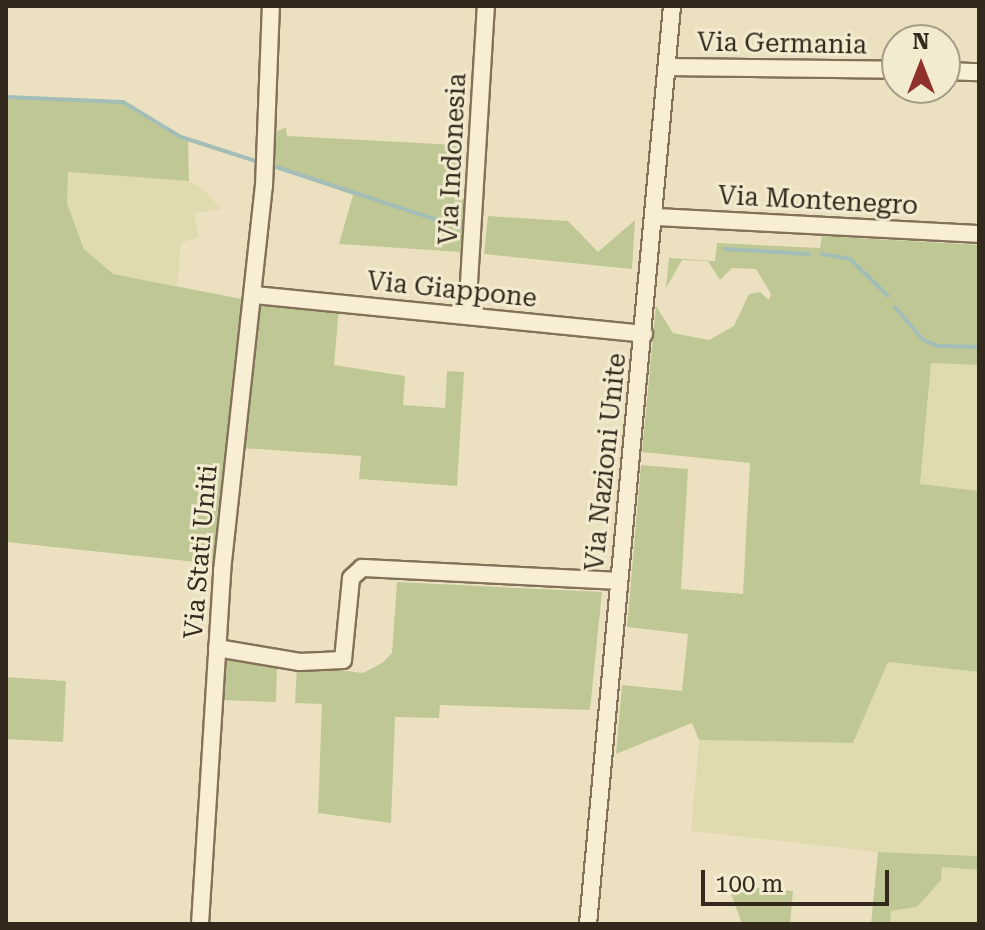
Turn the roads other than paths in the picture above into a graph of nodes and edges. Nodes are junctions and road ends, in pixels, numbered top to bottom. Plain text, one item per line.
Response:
1 (271, 6) edge
2 (486, 6) edge
3 (672, 6) edge
4 (667, 67) junction
5 (881, 70) edge
6 (655, 217) junction
7 (979, 234) edge
8 (255, 295) junction
9 (467, 315) junction
10 (644, 334) junction
11 (617, 581) junction
12 (217, 648) junction
13 (200, 924) edge
14 (588, 924) edge

1 - 8 street, Via Stati Uniti
2 - 9 street, Via Indonesia
3 - 4 street, Via Nazioni Unite
4 - 5 street, Via Germania
4 - 6 street, Via Nazioni Unite
6 - 7 street, Via Montenegro
6 - 10 street, Via Nazioni Unite
8 - 9 street, Via Giappone
8 - 12 street, Via Stati Uniti
9 - 10 street, Via Giappone
10 - 11 street, Via Nazioni Unite
11 - 12 street
11 - 14 street, Via Nazioni Unite
12 - 13 street, Via Stati Uniti

